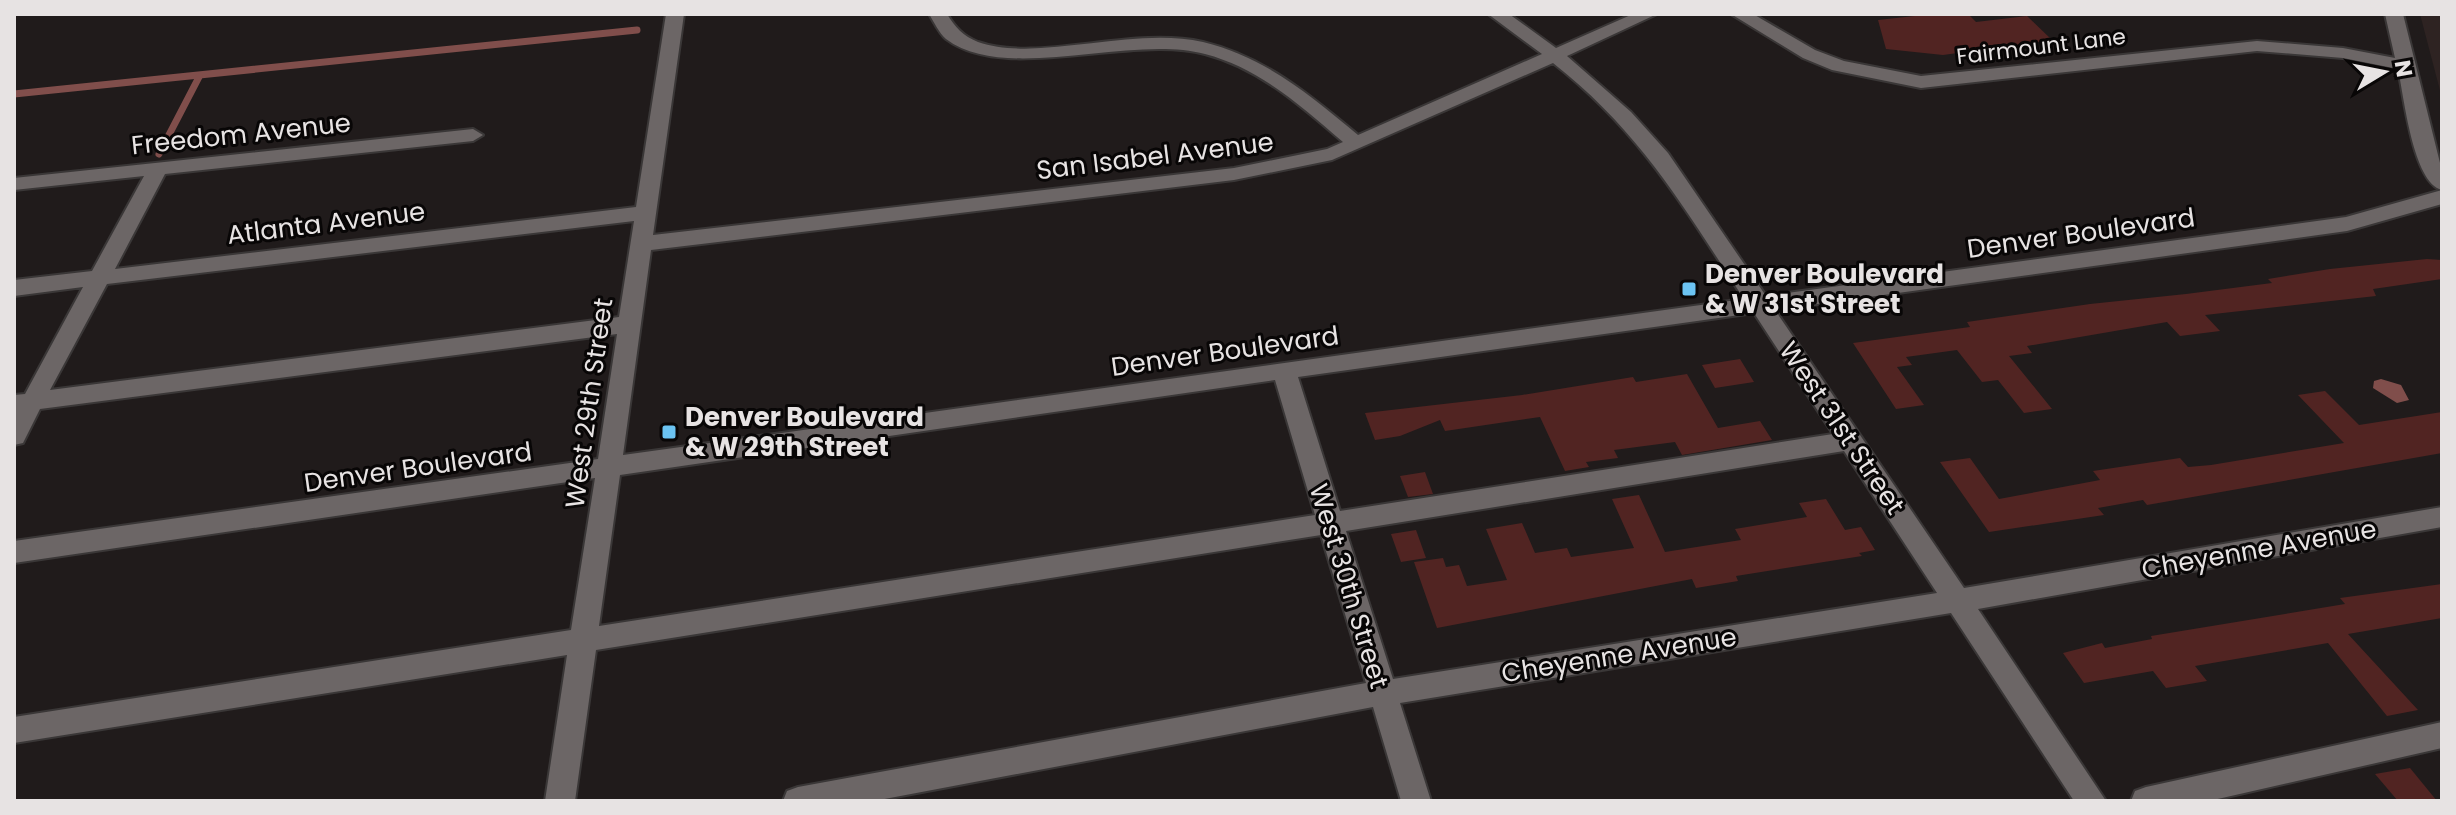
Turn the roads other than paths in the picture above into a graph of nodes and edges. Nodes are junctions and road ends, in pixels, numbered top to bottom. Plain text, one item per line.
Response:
1 (675, 14) edge
2 (938, 14) edge
3 (1497, 14) edge
4 (1648, 14) edge
5 (1740, 14) edge
6 (2394, 14) edge
7 (1557, 54) junction
8 (2408, 66) junction
9 (473, 135) dead end
10 (1357, 144) junction
11 (158, 169) junction
12 (14, 184) edge
13 (2442, 184) edge
14 (2442, 197) edge
15 (644, 213) junction
16 (641, 244) junction
17 (100, 278) junction
18 (14, 288) edge
19 (1761, 306) junction
20 (629, 324) junction
21 (1284, 370) junction
22 (24, 403) edge
23 (14, 436) edge
24 (1850, 441) junction
25 (607, 469) junction
26 (2442, 517) edge
27 (1330, 521) junction
28 (14, 552) edge
29 (1957, 601) junction
30 (583, 641) junction
31 (1381, 693) junction
32 (14, 730) edge
33 (2442, 735) edge
34 (560, 801) edge
35 (798, 801) edge
36 (1416, 801) edge
37 (2091, 801) edge
38 (2146, 801) edge

1 - 15 street, West 29th Street
2 - 10 street
3 - 7 street, West 31st Street
4 - 7 street, San Isabel Avenue
5 - 8 street, Fairmount Lane
6 - 8 street
7 - 10 street, San Isabel Avenue
7 - 19 street, West 31st Street
8 - 13 street
9 - 11 street, Freedom Avenue
10 - 16 street, San Isabel Avenue
11 - 12 street, Freedom Avenue
11 - 17 street
14 - 19 street, Denver Boulevard
15 - 16 street, West 29th Street
15 - 17 street, Atlanta Avenue
16 - 20 street, West 29th Street
17 - 18 street, Atlanta Avenue
17 - 22 street
19 - 21 street, Denver Boulevard
19 - 24 street, West 31st Street
20 - 22 street
20 - 25 street, West 29th Street
21 - 25 street, Denver Boulevard
21 - 27 street, West 30th Street
22 - 23 street
24 - 27 street
24 - 29 street, West 31st Street
25 - 28 street, Denver Boulevard
25 - 30 street, West 29th Street
26 - 29 street, Cheyenne Avenue
27 - 30 street
27 - 31 street, West 30th Street
29 - 31 street, Cheyenne Avenue
29 - 37 street, West 31st Street
30 - 32 street
30 - 34 street, West 29th Street
31 - 35 street, Cheyenne Avenue
31 - 36 street, West 30th Street
33 - 38 street

